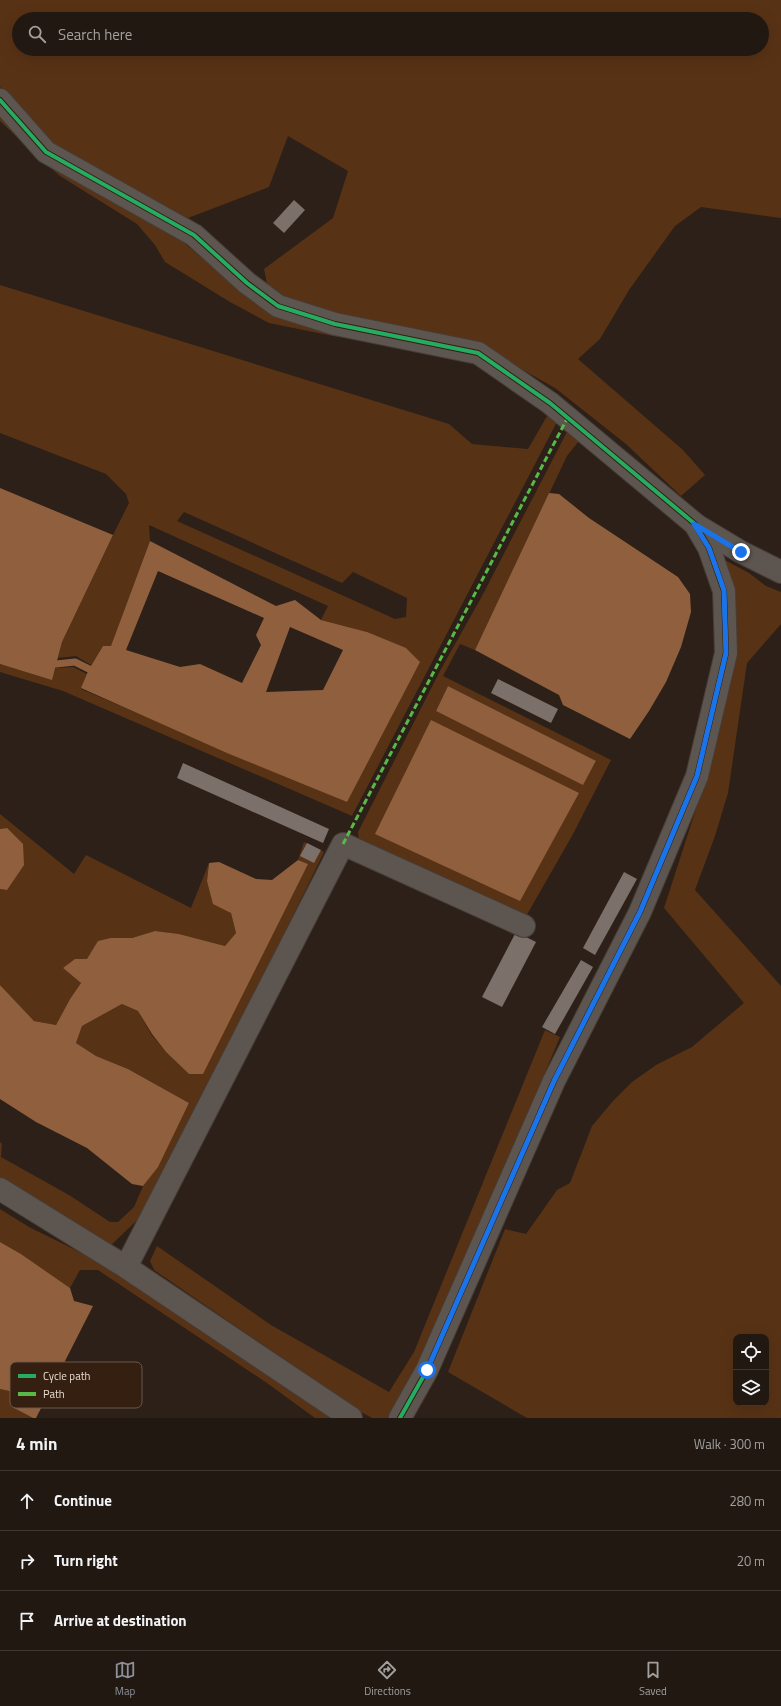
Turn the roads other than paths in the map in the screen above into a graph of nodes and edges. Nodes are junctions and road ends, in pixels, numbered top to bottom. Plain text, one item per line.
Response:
1 (0, 100) edge
2 (694, 524) junction
3 (781, 572) edge
4 (524, 926) dead end
5 (0, 1190) edge
6 (126, 1267) junction
7 (351, 1418) edge
8 (400, 1418) edge

1 - 2 street
2 - 3 street
2 - 8 street
4 - 6 street
5 - 6 street
6 - 7 street

